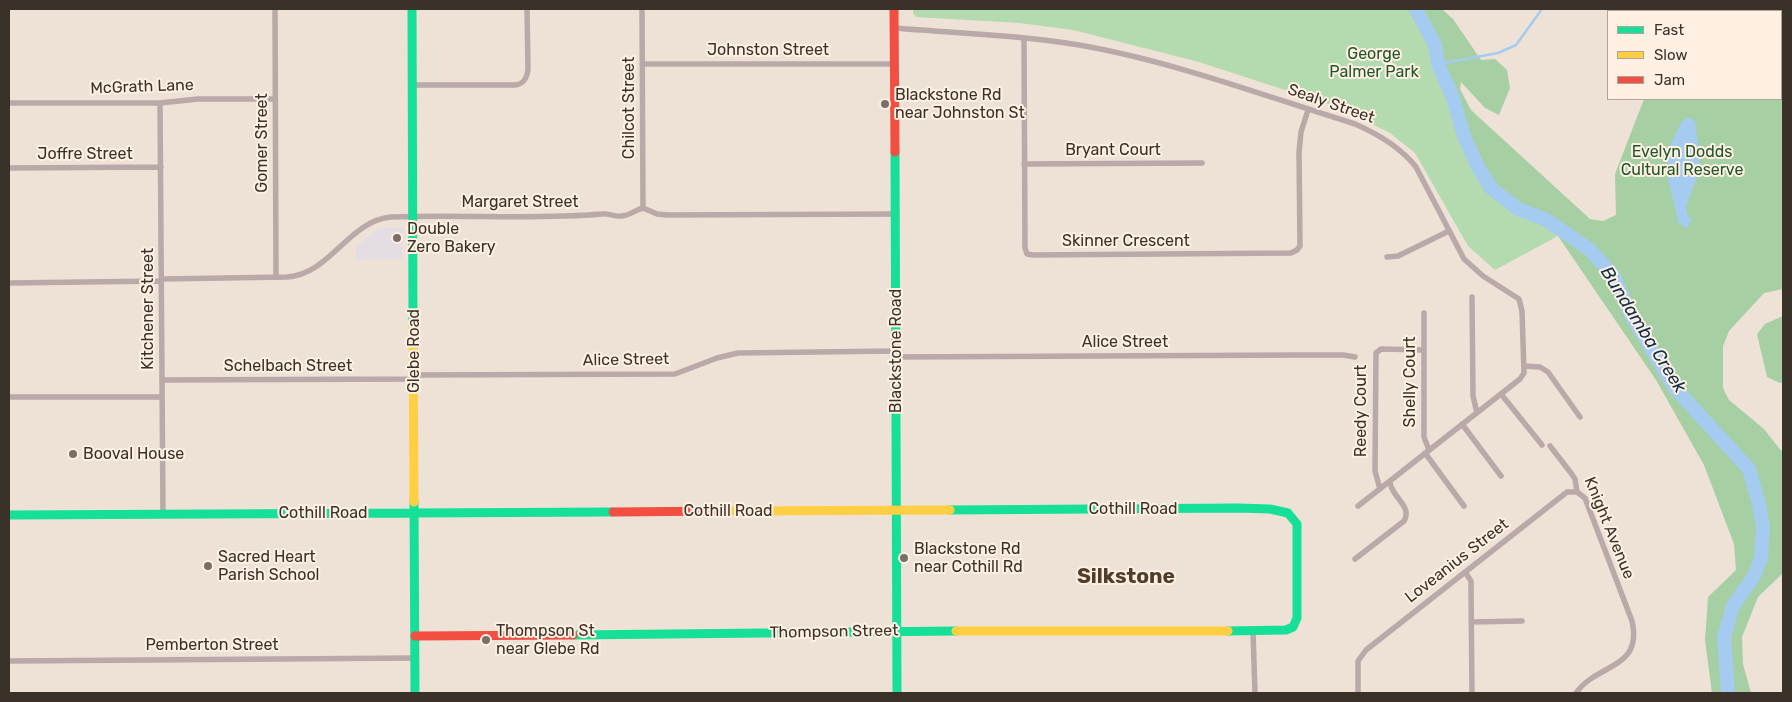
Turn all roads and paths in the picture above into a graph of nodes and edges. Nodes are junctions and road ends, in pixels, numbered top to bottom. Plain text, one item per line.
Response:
1 (275, 9) edge
2 (412, 9) edge
3 (527, 9) edge
4 (642, 9) edge
5 (894, 9) edge
6 (894, 28) junction
7 (1024, 38) junction
8 (642, 64) junction
9 (894, 64) junction
10 (412, 85) junction
11 (275, 99) junction
12 (9, 103) edge
13 (160, 103) junction
14 (1308, 110) junction
15 (1202, 163) dead end
16 (1024, 164) junction
17 (161, 167) junction
18 (9, 168) edge
19 (643, 208) junction
20 (895, 214) junction
21 (413, 216) junction
22 (1449, 232) junction
23 (1387, 256) dead end
24 (276, 276) junction
25 (161, 280) junction
26 (9, 283) edge
27 (1472, 297) dead end
28 (1424, 313) dead end
29 (1424, 350) junction
30 (895, 354) junction
31 (1355, 357) dead end
32 (1524, 366) junction
33 (414, 377) junction
34 (162, 380) junction
35 (1502, 394) junction
36 (9, 397) edge
37 (162, 397) junction
38 (1477, 413) junction
39 (1580, 417) dead end
40 (1462, 424) junction
41 (1542, 445) dead end
42 (1550, 446) dead end
43 (1427, 452) junction
44 (1501, 476) dead end
45 (1390, 482) junction
46 (1380, 489) junction
47 (1577, 492) junction
48 (1358, 506) dead end
49 (1464, 506) dead end
50 (896, 510) junction
51 (414, 513) junction
52 (163, 514) junction
53 (9, 515) edge
54 (1355, 559) dead end
55 (1465, 572) junction
56 (1522, 621) dead end
57 (1471, 622) junction
58 (897, 631) junction
59 (1253, 631) junction
60 (415, 636) junction
61 (415, 658) junction
62 (9, 660) edge
63 (415, 693) edge
64 (897, 693) edge
65 (1255, 693) edge
66 (1358, 693) edge
67 (1472, 693) edge
68 (1576, 693) edge

1 - 11 street, Gomer Street
2 - 10 street, Glebe Road
3 - 10 street
4 - 8 street, Chilcot Street
5 - 6 street, Blackstone Road
6 - 7 street, Sealy Street
6 - 9 street, Blackstone Road
7 - 14 street, Sealy Street
7 - 16 street, Skinner Crescent
8 - 9 street, Johnston Street
8 - 19 street, Chilcot Street
9 - 20 street, Blackstone Road
10 - 21 street, Glebe Road
11 - 13 street, McGrath Lane
11 - 24 street, Gomer Street
12 - 13 street, McGrath Lane
13 - 17 street, Kitchener Street
14 - 16 street, Skinner Crescent
14 - 22 street, Sealy Street
15 - 16 street, Bryant Court
17 - 18 street, Joffre Street
17 - 25 street, Kitchener Street
19 - 20 street
19 - 21 street, Margaret Street
20 - 30 street, Blackstone Road
21 - 24 street, Margaret Street
21 - 33 street, Glebe Road
22 - 23 street
22 - 32 street, Sealy Street
24 - 25 street, Margaret Street
25 - 26 street, Margaret Street
25 - 34 street, Kitchener Street
27 - 38 street
28 - 29 street, Shelly Court
29 - 43 street, Shelly Court
29 - 46 street, Reedy Court
30 - 31 street, Alice Street
30 - 33 street, Alice Street
30 - 50 street, Blackstone Road
32 - 35 street
32 - 39 street
33 - 34 street, Schelbach Street
33 - 51 street, Glebe Road
34 - 37 street, Kitchener Street
35 - 38 street
35 - 41 street
36 - 37 street
37 - 52 street, Kitchener Street
38 - 40 street
40 - 43 street
40 - 44 street
42 - 47 street, Knight Avenue
43 - 45 street
43 - 49 street
45 - 46 street
45 - 54 street
46 - 48 street
47 - 55 street, Loveanius Street
47 - 68 street, Knight Avenue
50 - 51 street, Cothill Road
50 - 58 street, Blackstone Road
50 - 59 street, Cothill Road
51 - 52 street, Cothill Road
51 - 60 street, Glebe Road
52 - 53 street, Cothill Road
55 - 57 street
55 - 66 street, Loveanius Street
56 - 57 street
57 - 67 street
58 - 59 street, Thompson Street
58 - 60 street, Thompson Street
58 - 64 street, Blackstone Road
59 - 65 street
60 - 61 street, Glebe Road
61 - 62 street, Pemberton Street
61 - 63 street, Glebe Road

